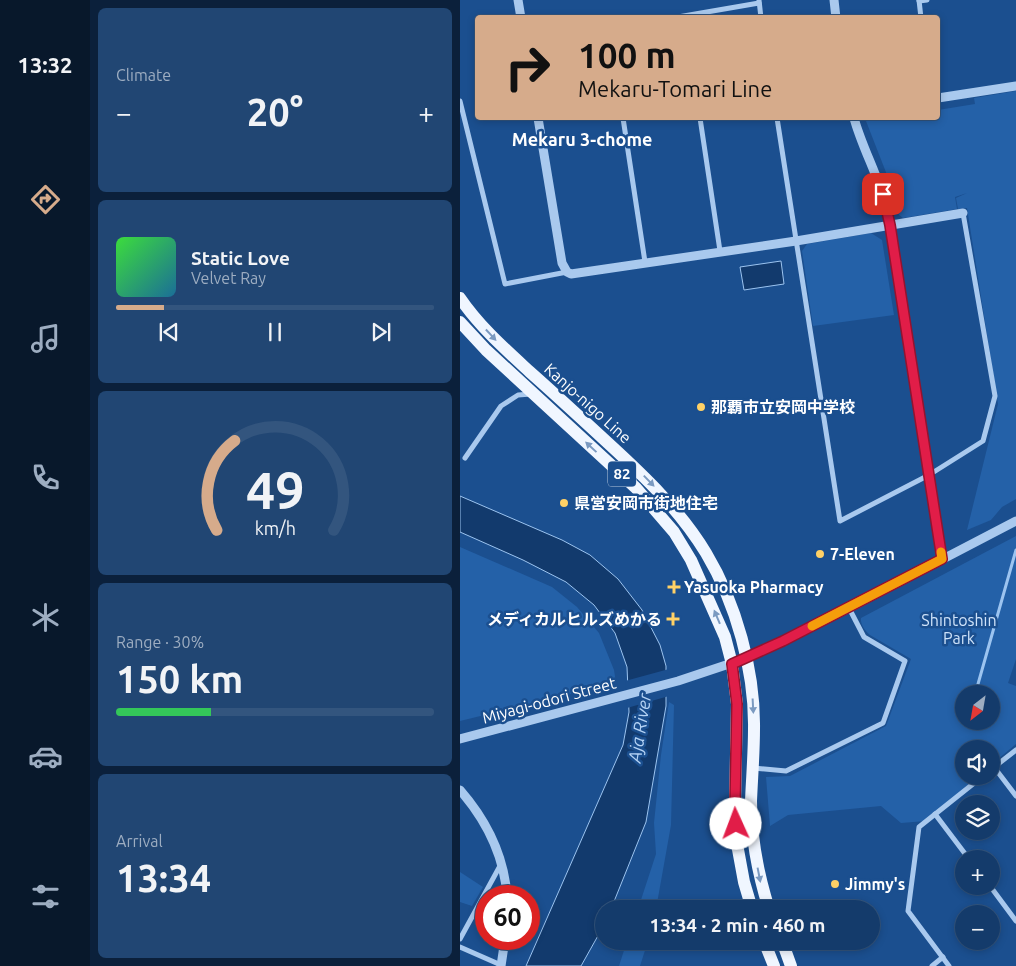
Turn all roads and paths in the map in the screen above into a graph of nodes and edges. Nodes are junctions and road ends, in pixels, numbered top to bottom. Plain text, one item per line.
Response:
1 (518, 0) edge
2 (834, 0) edge
3 (927, 0) edge
4 (919, 1) edge
5 (759, 2) edge
6 (520, 15) edge
7 (694, 15) edge
8 (761, 15) edge
9 (836, 15) edge
10 (921, 15) edge
11 (1016, 86) edge
12 (940, 98) edge
13 (460, 101) edge
14 (538, 120) edge
15 (623, 120) edge
16 (700, 120) edge
17 (777, 120) edge
18 (855, 120) edge
19 (963, 213) joint
20 (890, 225) junction
21 (796, 241) junction
22 (720, 251) junction
23 (645, 262) junction
24 (567, 272) junction
25 (460, 298) edge
26 (460, 322) edge
27 (534, 394) junction
28 (465, 458) dead end
29 (929, 475) junction
30 (1016, 521) edge
31 (942, 559) junction
32 (849, 608) junction
33 (747, 658) junction
34 (732, 664) junction
35 (460, 739) edge
36 (1016, 750) edge
37 (1000, 763) edge
38 (753, 768) junction
39 (1000, 777) edge
40 (972, 785) edge
41 (460, 790) edge
42 (1016, 796) edge
43 (935, 814) junction
44 (962, 850) edge
45 (502, 862) junction
46 (505, 885) edge
47 (997, 895) edge
48 (749, 900) edge
49 (766, 900) edge
50 (1016, 921) edge
51 (460, 938) edge
52 (460, 947) edge
53 (503, 950) edge
54 (768, 950) edge
55 (785, 950) edge
56 (942, 957) junction
57 (501, 965) edge
58 (774, 966) edge
59 (791, 966) edge
60 (932, 966) edge
61 (949, 966) edge

1 - 6 street
2 - 9 street
3 - 4 street
4 - 10 street
5 - 7 street
5 - 8 street
11 - 12 street
13 - 24 street
14 - 24 street
15 - 23 street
16 - 22 street
17 - 21 street
18 - 20 street
19 - 20 street
19 - 29 street
20 - 21 street
20 - 29 street
21 - 22 street
21 - 29 street
22 - 23 street
23 - 24 street
25 -> 33 main road, Kanjo-nigo Line / 82
26 - 27 main road, Kanjo-nigo Line / 82
27 - 28 street
34 -> 27 main road, Kanjo-nigo Line / 82
29 - 31 street
30 - 31 street, Miyagi-odori Street
31 - 32 street, Miyagi-odori Street
32 - 33 street, Miyagi-odori Street
32 - 38 street
33 - 34 street, Miyagi-odori Street
33 -> 38 main road, Kanjo-nigo Line / 82
34 - 35 street, Miyagi-odori Street
34 - 48 main road, Kanjo-nigo Line / 82
36 - 37 street
38 -> 49 main road, Kanjo-nigo Line / 82
39 - 42 street
40 - 43 street
41 - 45 street
43 - 44 street
43 - 56 street
45 - 46 street
45 - 51 street
47 - 50 street
52 - 57 street
53 - 57 street
54 - 58 main road
55 - 59 main road
56 - 60 street
56 - 61 street

